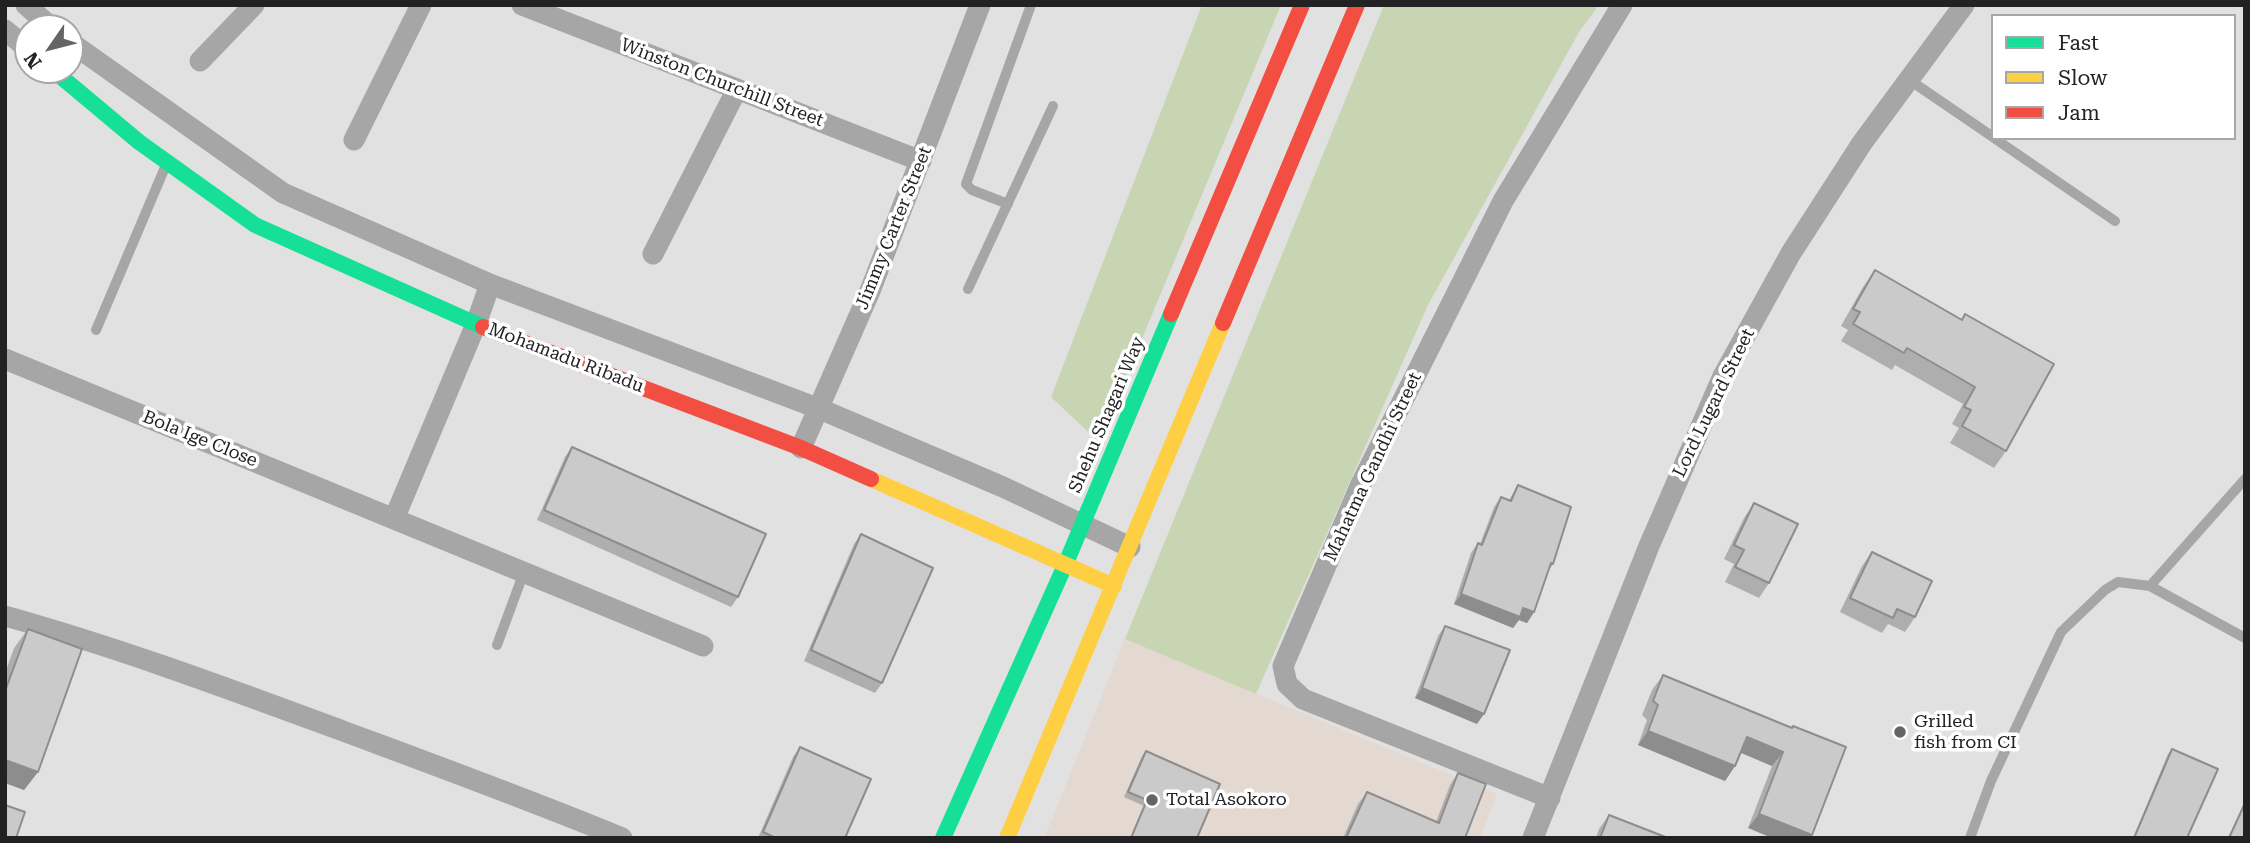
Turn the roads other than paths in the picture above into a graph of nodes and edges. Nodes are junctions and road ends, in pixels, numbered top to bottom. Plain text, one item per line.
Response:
1 (254, 5) edge
2 (421, 5) edge
3 (522, 5) edge
4 (980, 5) edge
5 (1031, 5) edge
6 (1302, 5) edge
7 (1357, 5) edge
8 (1622, 5) edge
9 (1964, 5) edge
10 (84, 52) edge
11 (200, 61) dead end
12 (1908, 79) junction
13 (70, 84) edge
14 (737, 89) junction
15 (1053, 106) dead end
16 (1991, 136) edge
17 (354, 140) dead end
18 (1997, 140) edge
19 (921, 161) junction
20 (167, 162) junction
21 (1008, 204) junction
22 (2115, 221) dead end
23 (653, 254) dead end
24 (490, 284) junction
25 (968, 289) dead end
26 (475, 324) junction
27 (96, 330) dead end
28 (5, 359) edge
29 (820, 409) junction
30 (802, 448) junction
31 (2245, 479) edge
32 (394, 519) junction
33 (1083, 523) junction
34 (1130, 547) junction
35 (1066, 563) junction
36 (524, 572) junction
37 (1114, 586) junction
38 (2150, 586) junction
39 (5, 616) edge
40 (2245, 638) edge
41 (497, 645) dead end
42 (703, 646) dead end
43 (1550, 798) junction
44 (1023, 800) junction
45 (1026, 827) dead end
46 (622, 838) edge
47 (943, 838) edge
48 (1007, 838) edge
49 (1534, 838) edge
50 (1970, 838) edge

1 - 11 street
2 - 17 street
3 - 14 street, Winston Churchill Street
4 - 19 street, Jimmy Carter Street
5 - 21 lane
6 - 33 main road, Shehu Shagari Way
7 - 34 main road
8 - 43 street, Mahatma Gandhi Street
9 - 12 street, Lord Lugard Street
10 - 24 street
12 - 16 lane
12 - 43 street, Lord Lugard Street
13 - 20 main road, Mohamadu Ribadu
14 - 19 street, Winston Churchill Street
14 - 23 street
15 - 21 lane
18 - 22 lane
19 - 29 street, Jimmy Carter Street
20 - 26 main road, Mohamadu Ribadu
20 - 27 lane
21 - 25 lane
24 - 26 street
24 - 29 street
26 - 30 main road, Mohamadu Ribadu
26 - 32 street
28 - 32 street, Bola Ige Close
29 - 30 street, Jimmy Carter Street
29 - 33 street
30 - 35 main road, Mohamadu Ribadu
31 - 38 lane
32 - 36 street, Bola Ige Close
33 - 34 street
33 - 35 main road, Shehu Shagari Way
34 - 37 main road
35 - 37 main road, Mohamadu Ribadu
35 - 47 main road, Shehu Shagari Way
36 - 41 lane
36 - 42 street, Bola Ige Close
37 - 44 main road
38 - 40 lane
38 - 50 lane
39 - 46 street
43 - 49 street, Lord Lugard Street
44 - 45 main road
44 - 48 main road

